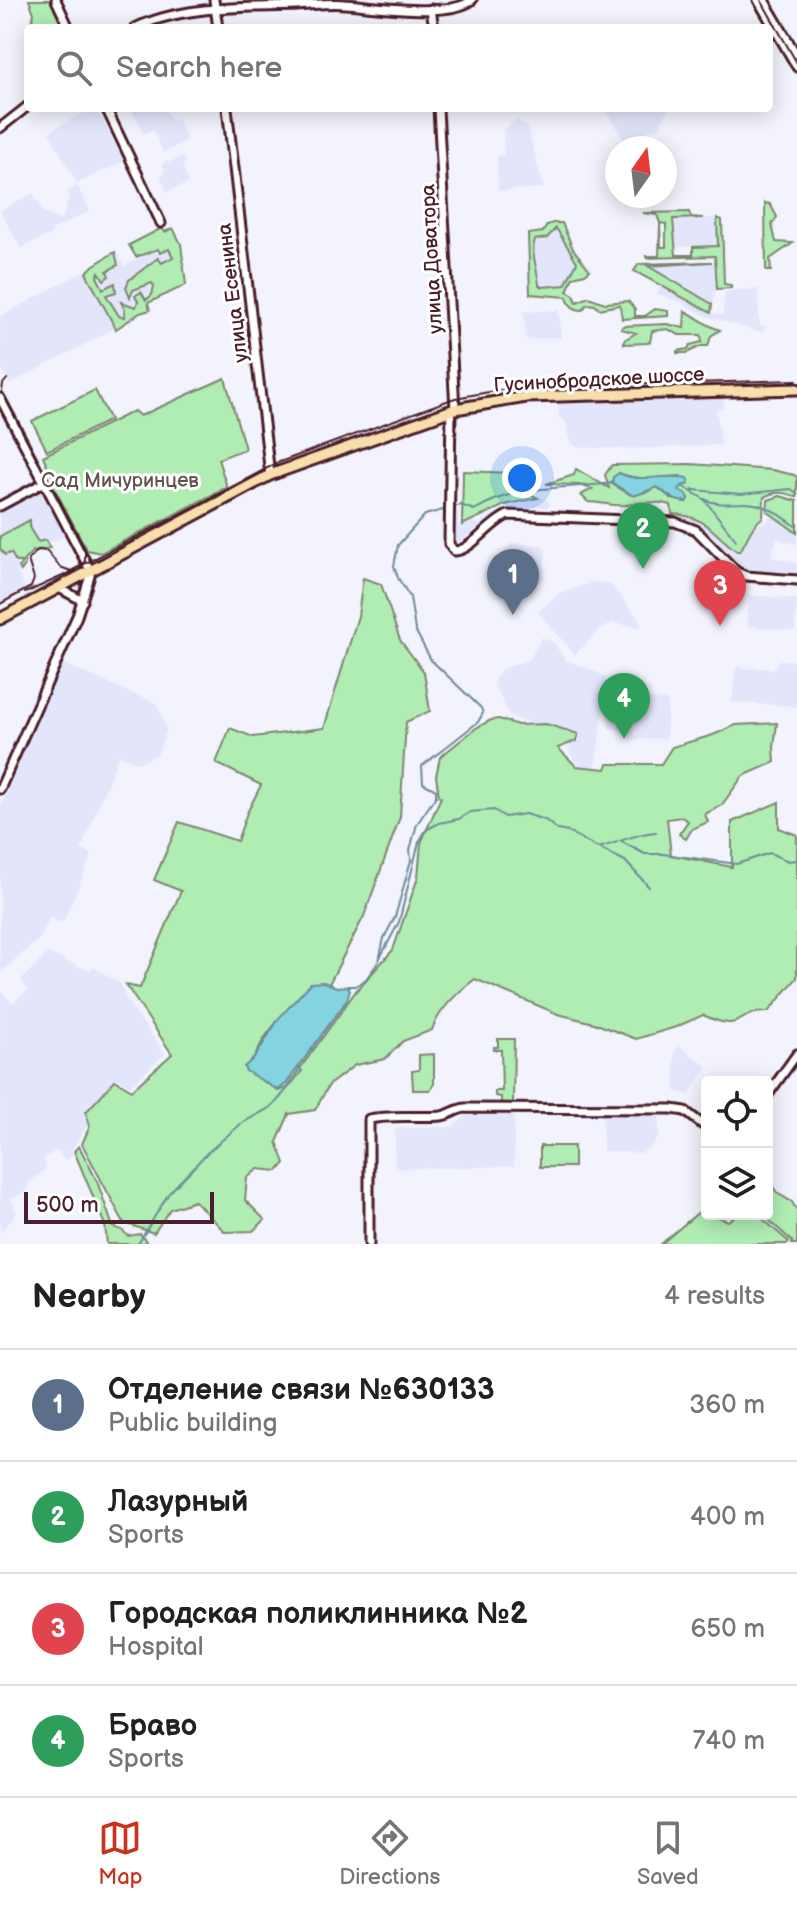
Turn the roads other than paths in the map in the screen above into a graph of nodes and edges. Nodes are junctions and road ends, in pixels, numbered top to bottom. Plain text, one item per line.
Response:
1 (56, 0) edge
2 (214, 0) edge
3 (472, 0) edge
4 (761, 0) edge
5 (350, 2) edge
6 (374, 4) edge
7 (431, 9) junction
8 (215, 10) junction
9 (67, 24) edge
10 (147, 24) edge
11 (217, 24) edge
12 (433, 24) edge
13 (797, 56) edge
14 (797, 67) edge
15 (24, 109) edge
16 (108, 112) edge
17 (227, 112) edge
18 (438, 112) edge
19 (0, 128) edge
20 (161, 223) dead end
21 (797, 389) edge
22 (0, 398) edge
23 (453, 410) junction
24 (270, 475) junction
25 (43, 483) junction
26 (0, 506) edge
27 (90, 570) junction
28 (797, 580) edge
29 (59, 588) junction
30 (83, 601) junction
31 (0, 619) edge
32 (0, 789) edge
33 (797, 1054) edge
34 (773, 1088) edge
35 (701, 1123) edge
36 (369, 1244) edge

1 - 9 street
2 - 8 street
3 - 7 street
4 - 13 street
4 - 14 street
5 - 6 street
5 - 8 street
6 - 7 street
7 - 12 street
8 - 10 street
8 - 11 street
15 - 19 street
16 - 20 street
17 - 24 street, улица Есенина
18 - 23 street, улица Доватора
21 - 23 main road, Гусинобродское шоссе
22 - 25 street
23 - 24 main road, Гусинобродское шоссе
23 - 28 street, улица Доватора
24 - 27 main road, Гусинобродское шоссе
25 - 26 street
25 - 27 street
27 - 29 main road, Гусинобродское шоссе
27 - 30 street
29 - 30 street
29 - 31 main road, Гусинобродское шоссе
30 - 32 street
33 - 34 street
35 - 36 street

